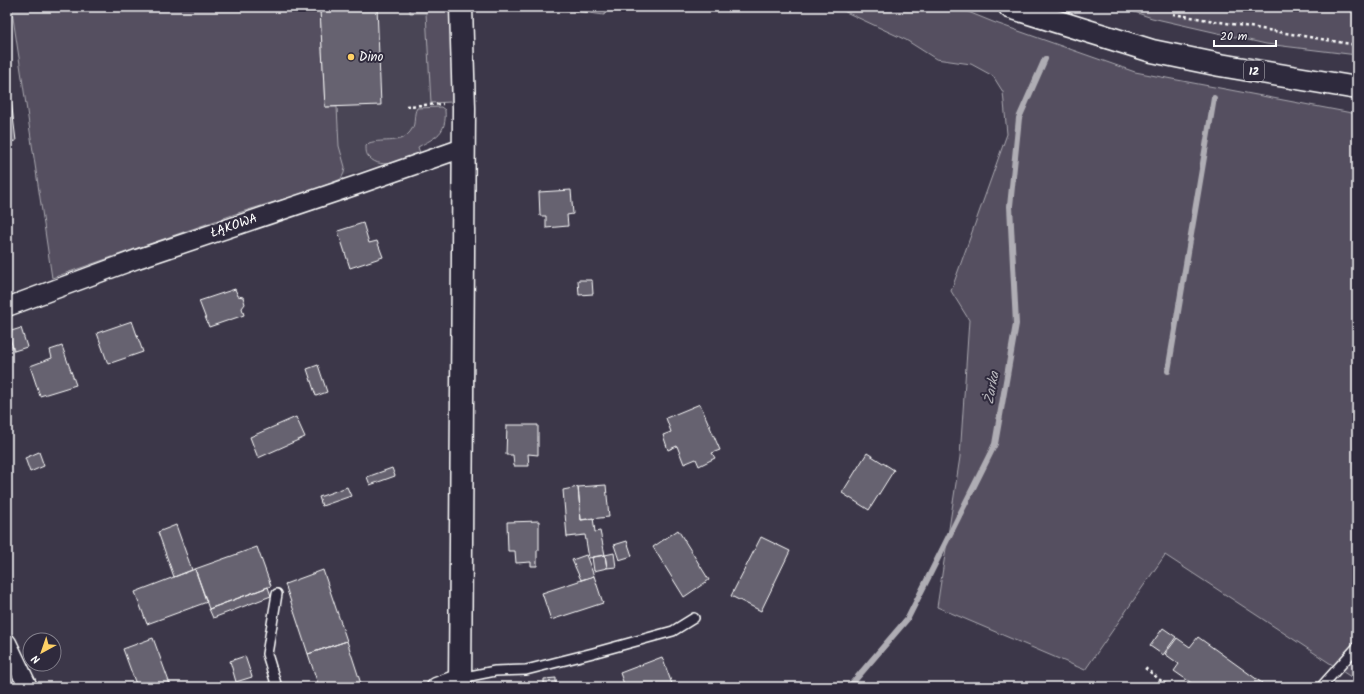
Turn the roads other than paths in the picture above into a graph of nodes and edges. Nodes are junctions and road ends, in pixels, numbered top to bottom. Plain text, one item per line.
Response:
1 (461, 7) edge
2 (1010, 7) edge
3 (1357, 88) edge
4 (463, 148) junction
5 (7, 307) edge
6 (277, 594) dead end
7 (694, 618) dead end
8 (7, 643) edge
9 (1357, 647) edge
10 (460, 682) edge
11 (28, 687) edge
12 (277, 687) edge
13 (436, 687) edge
14 (1321, 687) edge

1 - 4 main road
2 - 3 main road, 12
4 - 5 street, ŁĄKOWA
4 - 10 main road
6 - 12 lane
7 - 10 lane
8 - 11 street
9 - 14 lane
10 - 13 street

